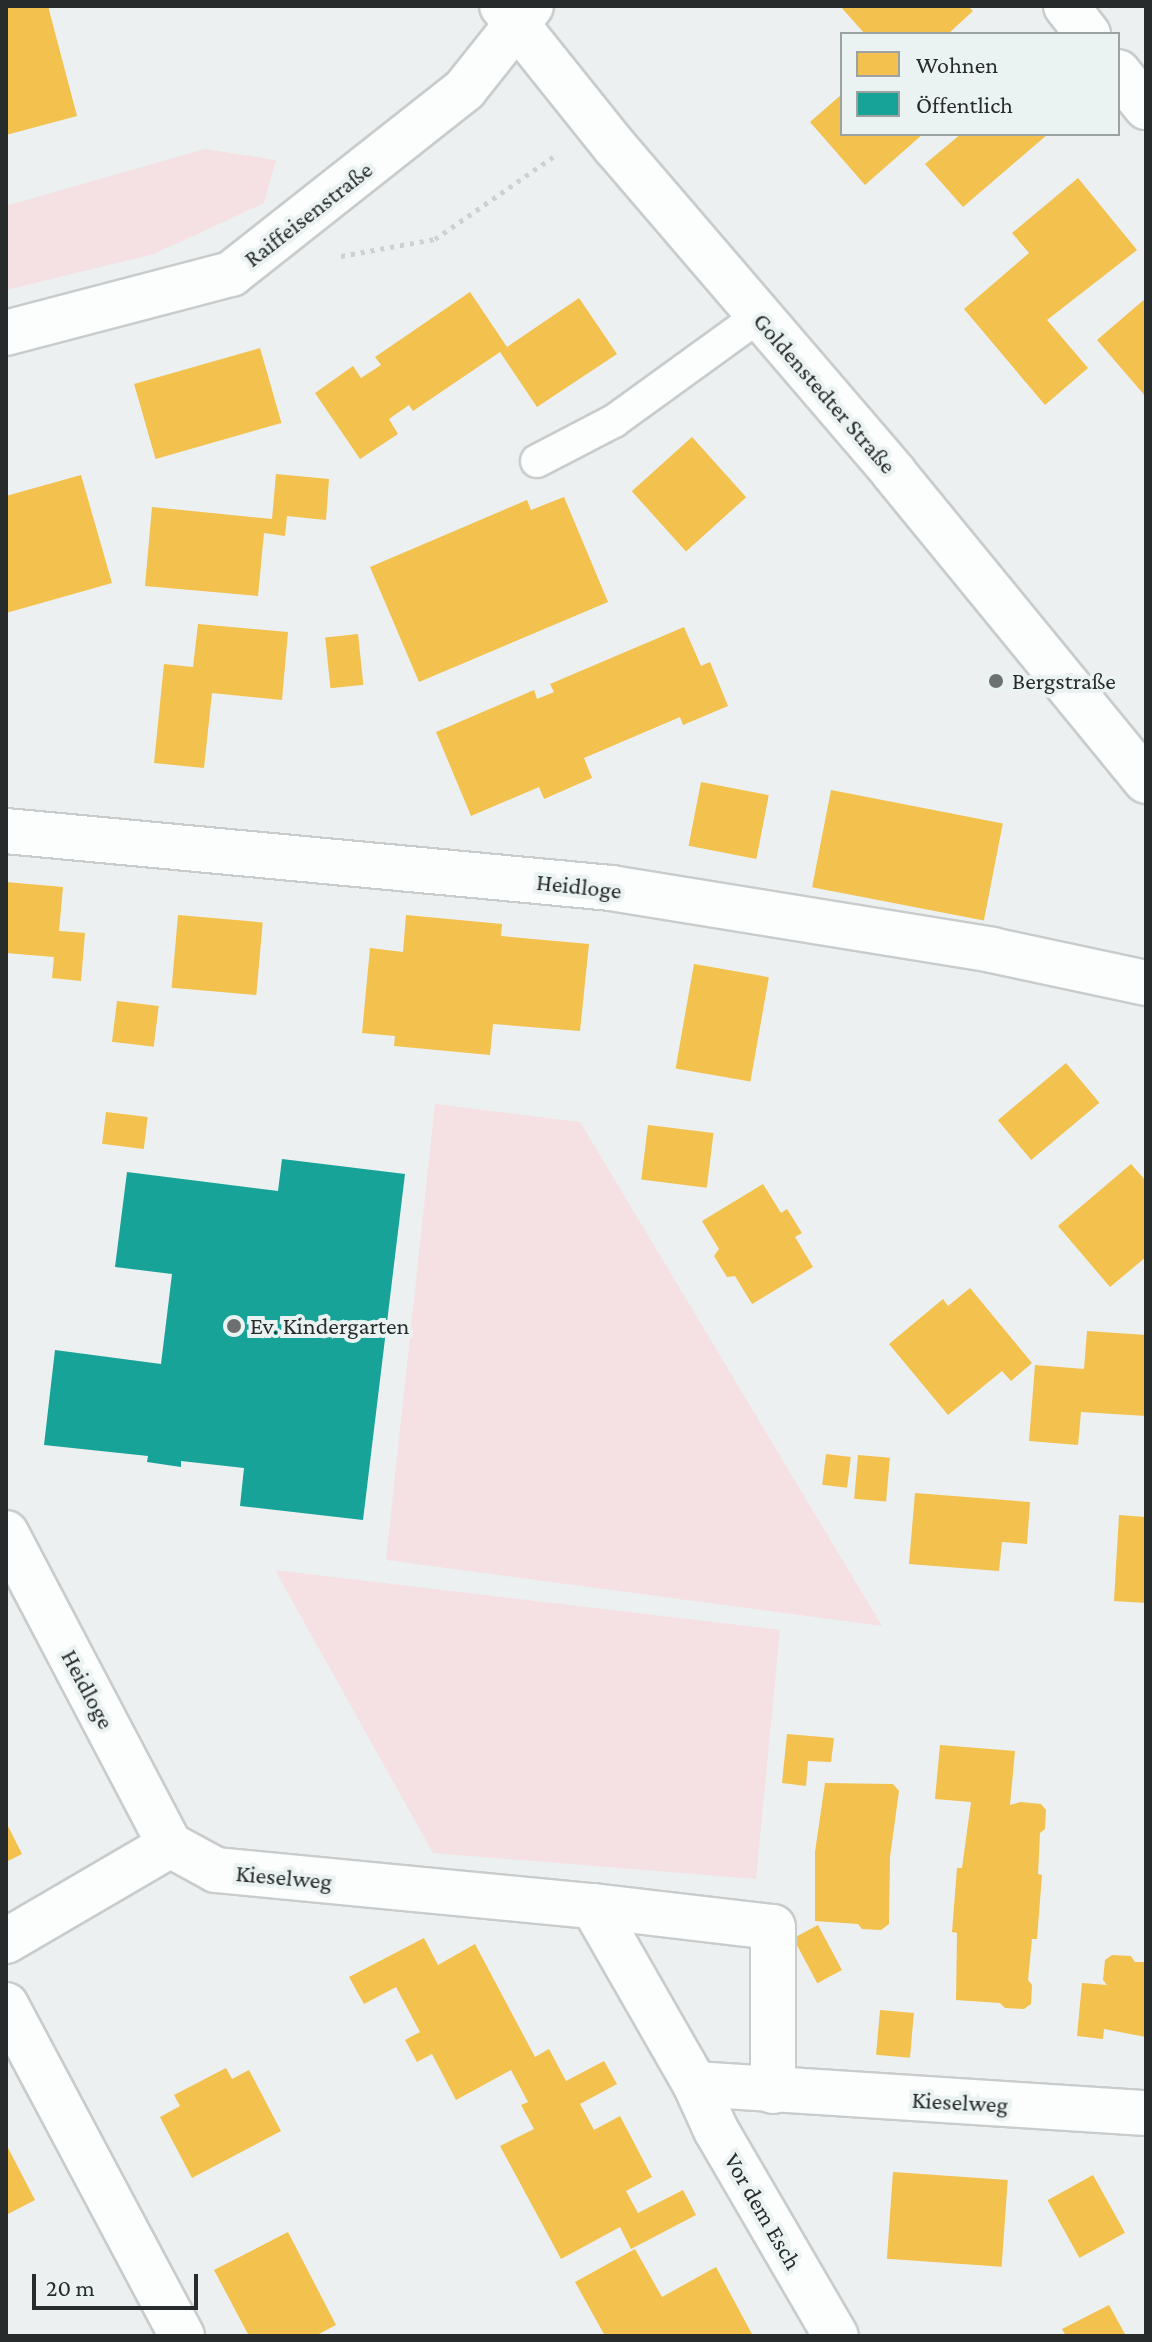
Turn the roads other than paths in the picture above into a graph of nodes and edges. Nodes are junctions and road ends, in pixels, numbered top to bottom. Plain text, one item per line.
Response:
1 (1066, 6) edge
2 (517, 12) edge
3 (1086, 32) edge
4 (759, 316) junction
5 (6, 333) edge
6 (537, 461) dead end
7 (1146, 781) edge
8 (6, 831) edge
9 (1146, 983) edge
10 (6, 1533) edge
11 (170, 1845) junction
12 (593, 1906) junction
13 (6, 1941) edge
14 (6, 2005) edge
15 (695, 2084) junction
16 (773, 2091) junction
17 (1146, 2113) edge
18 (182, 2336) edge
19 (836, 2336) edge

1 - 3 street
2 - 4 street, Goldenstedter Straße
2 - 5 street, Raiffeisenstraße
4 - 6 lane
4 - 7 street, Goldenstedter Straße
8 - 9 street, Heidloge
10 - 11 street, Heidloge
11 - 12 street, Kieselweg
11 - 13 street
12 - 15 street
12 - 16 street, Kieselweg
14 - 18 street
15 - 16 street, Kieselweg
15 - 19 street, Vor dem Esch
16 - 17 street, Kieselweg

